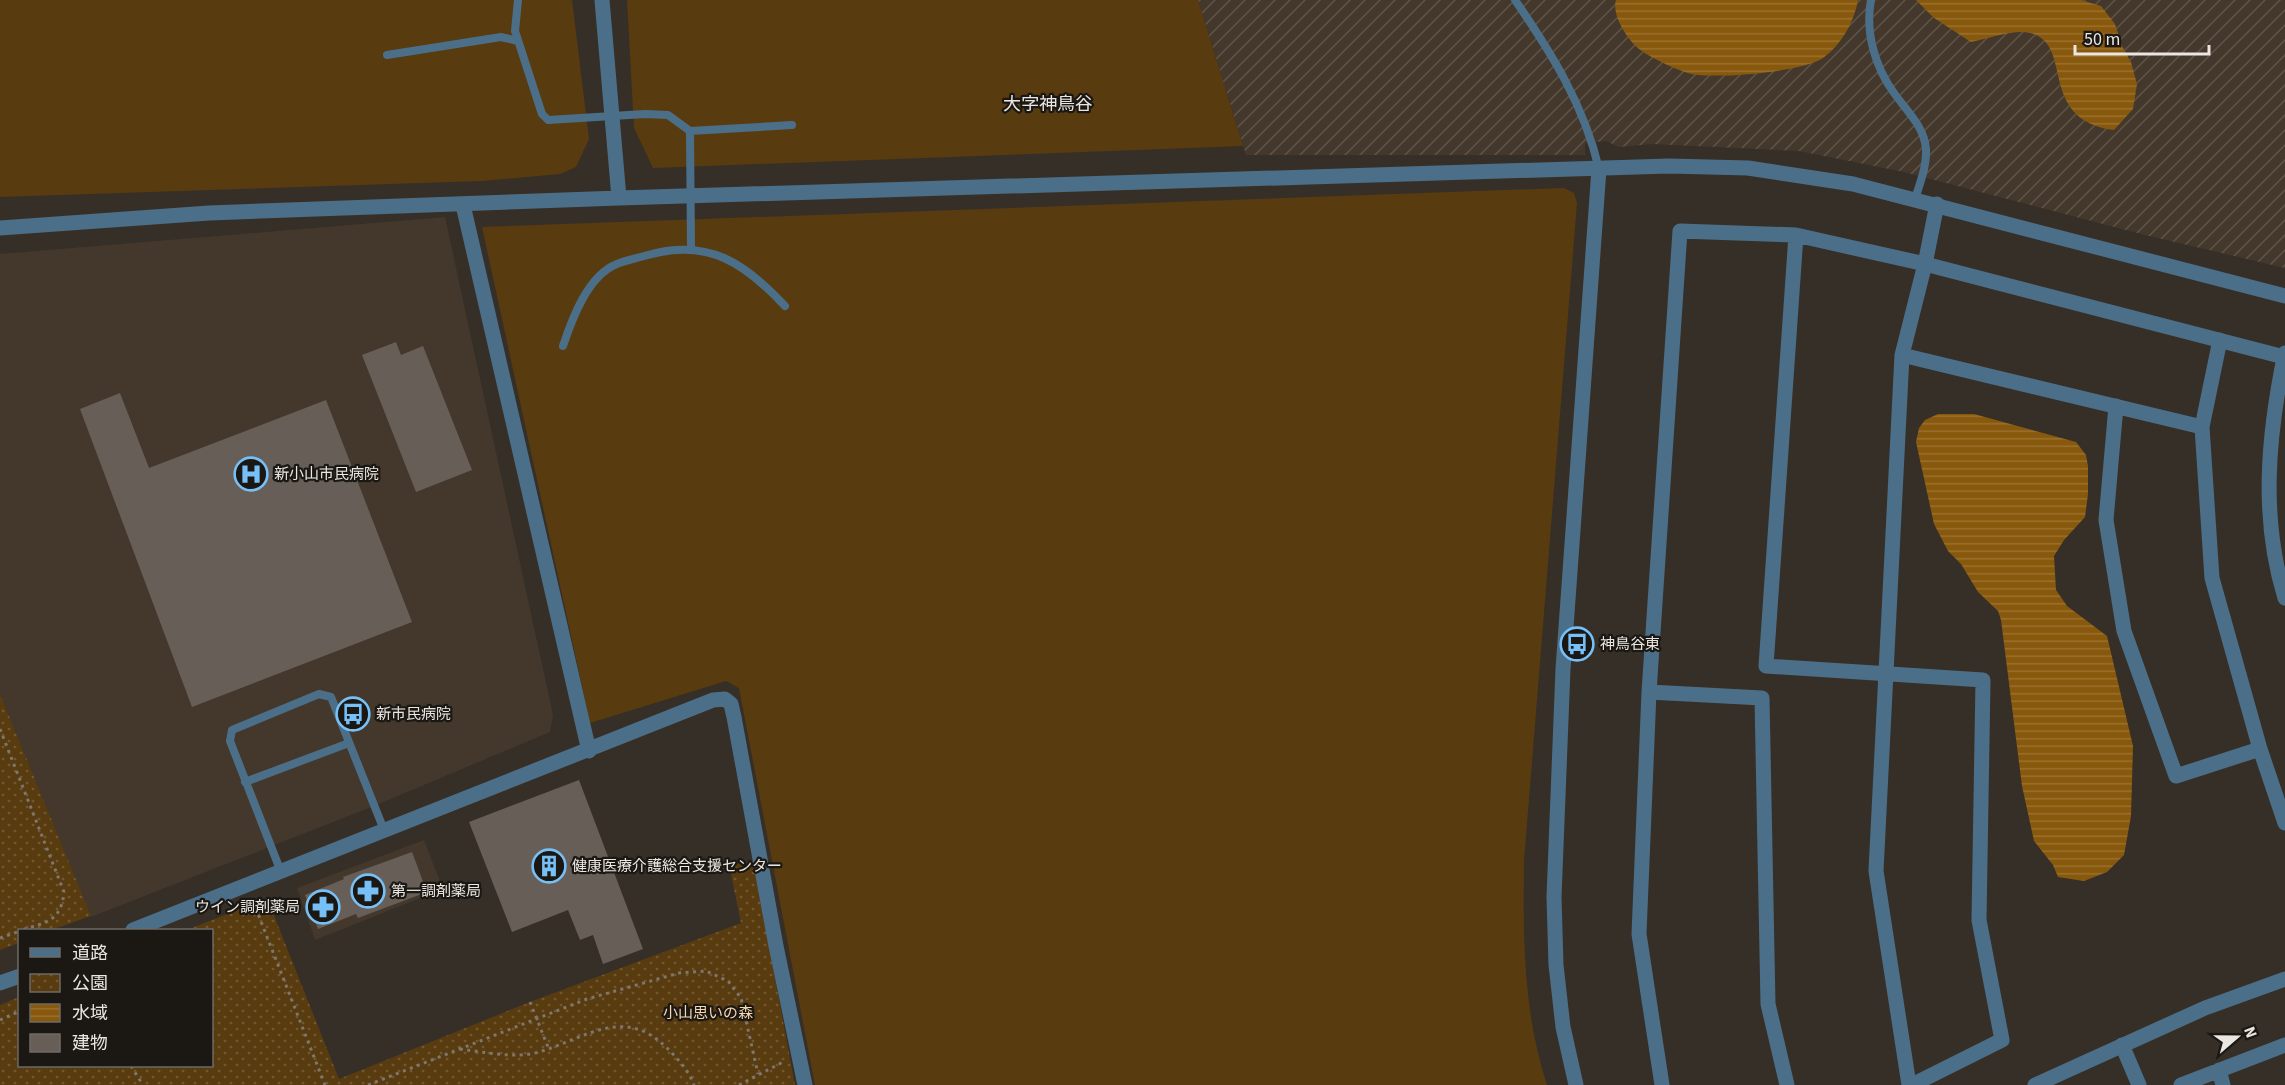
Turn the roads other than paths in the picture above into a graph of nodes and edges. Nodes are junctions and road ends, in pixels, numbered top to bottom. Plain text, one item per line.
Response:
1 (518, 0) edge
2 (602, 0) edge
3 (1515, 0) edge
4 (1870, 0) edge
5 (518, 41) junction
6 (387, 55) dead end
7 (792, 125) dead end
8 (690, 131) junction
9 (1599, 169) junction
10 (619, 198) junction
11 (1916, 199) junction
12 (1936, 204) junction
13 (463, 205) junction
14 (0, 228) edge
15 (1796, 235) junction
16 (691, 248) junction
17 (1925, 264) junction
18 (2285, 296) edge
19 (785, 306) dead end
20 (2220, 340) junction
21 (563, 346) dead end
22 (1902, 355) junction
23 (2285, 355) edge
24 (2116, 406) junction
25 (2280, 409) edge
26 (2202, 427) junction
27 (2285, 598) edge
28 (1886, 672) junction
29 (1649, 692) junction
30 (350, 743) junction
31 (2260, 749) junction
32 (589, 751) junction
33 (245, 782) junction
34 (2285, 823) edge
35 (384, 830) junction
36 (281, 872) junction
37 (136, 929) edge
38 (18, 977) edge
39 (2285, 979) edge
40 (0, 983) edge
41 (2122, 1045) junction
42 (2285, 1045) edge
43 (2221, 1078) edge
44 (806, 1085) edge
45 (1576, 1085) edge
46 (1662, 1085) edge
47 (1787, 1085) edge
48 (1911, 1085) edge
49 (2035, 1085) edge
50 (2139, 1085) edge
51 (2181, 1085) edge

1 - 5 lane
2 - 10 street
3 - 9 lane
4 - 11 lane
5 - 6 lane
5 - 8 lane
7 - 8 lane
8 - 16 lane
9 - 10 street
9 - 11 street
9 - 45 street
10 - 13 street
11 - 12 street
12 - 17 street
12 - 18 street
13 - 14 street
13 - 32 street
15 - 17 street
15 - 28 street
15 - 29 street
16 - 19 lane
16 - 21 lane
17 - 20 street
17 - 22 street
20 - 23 street
20 - 26 street
22 - 24 street
22 - 28 street
23 - 25 street
24 - 26 street
24 - 31 street
25 - 27 street
26 - 31 street
28 - 48 street
28 - 48 street
29 - 46 street
29 - 47 street
30 - 33 lane
30 - 33 lane
30 - 35 lane
31 - 34 street
32 - 35 street
32 - 44 street
33 - 36 lane
35 - 36 street
36 - 37 street
38 - 40 street
39 - 41 street
41 - 49 street
41 - 50 street
42 - 43 street
43 - 51 street

